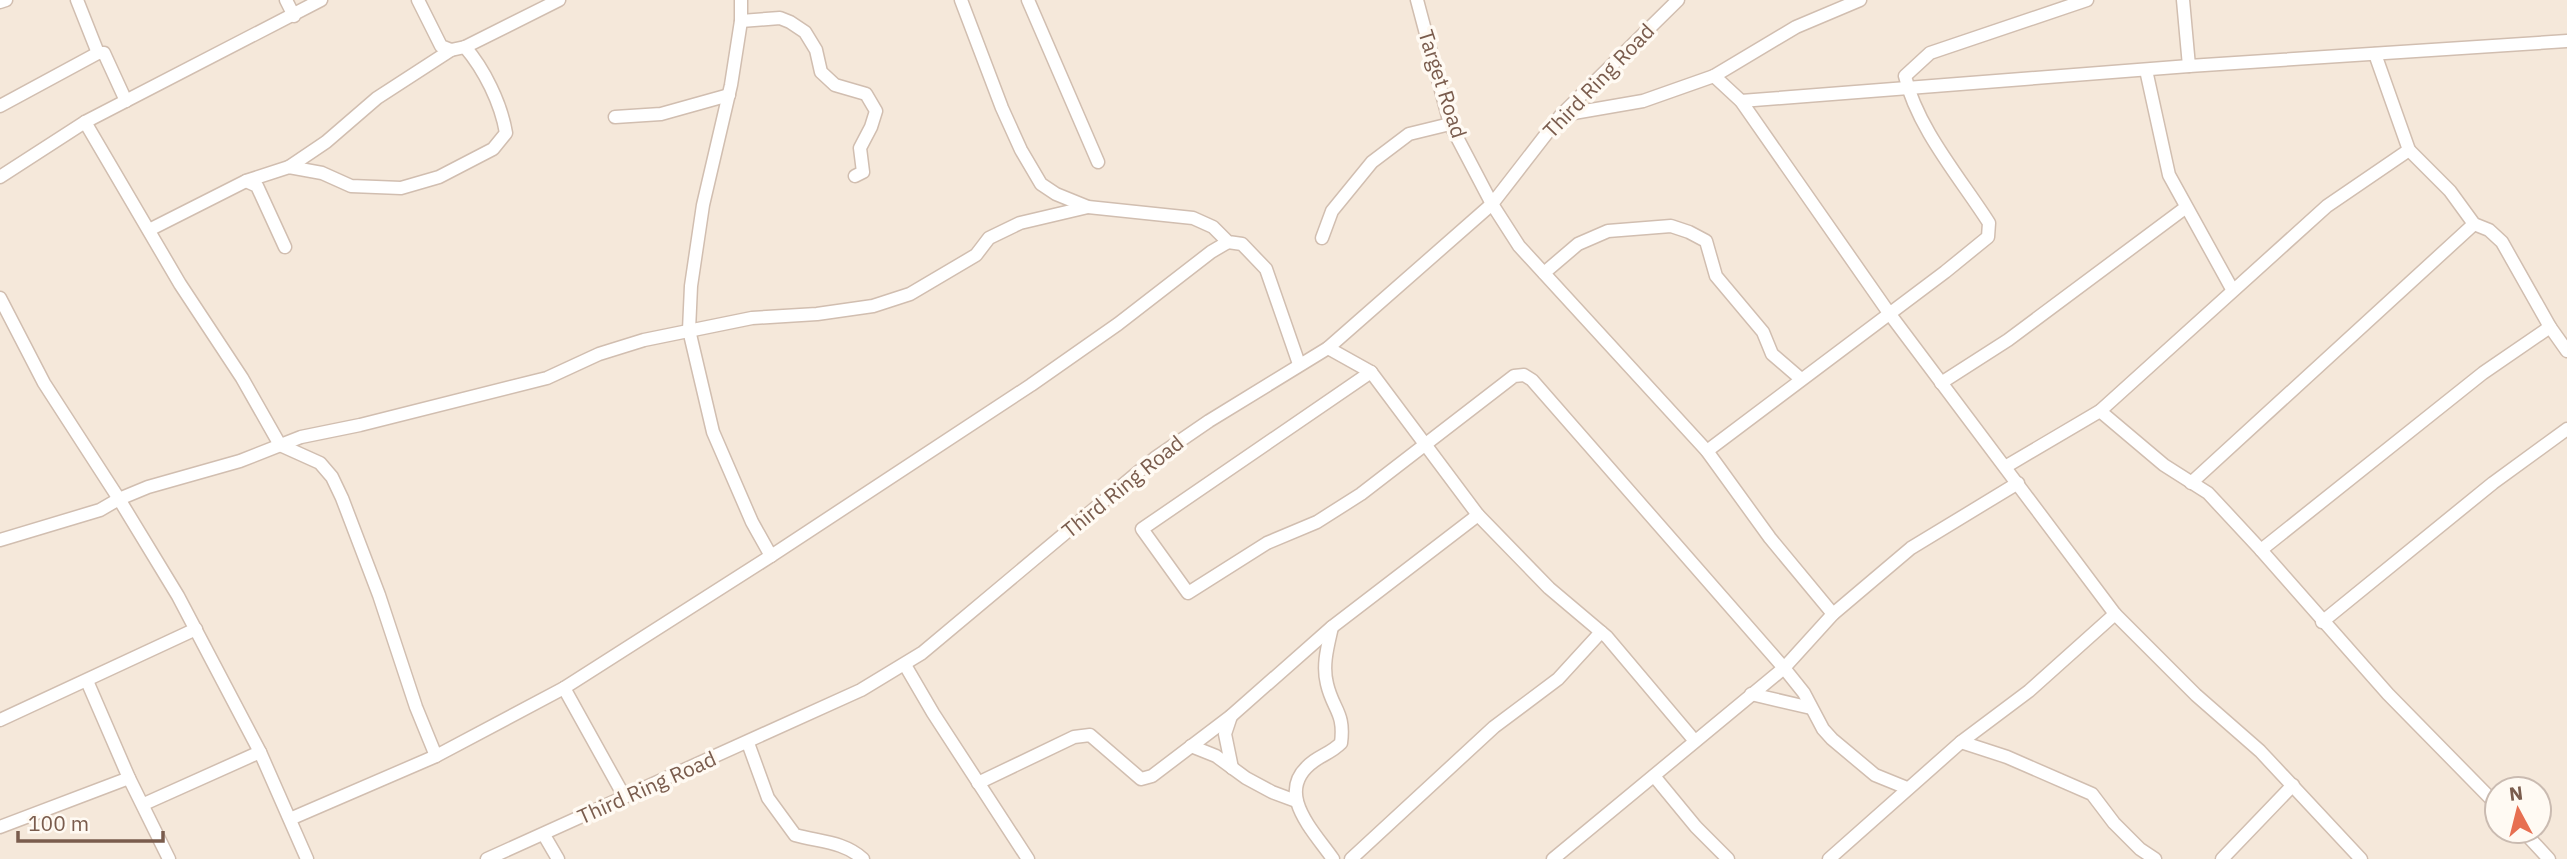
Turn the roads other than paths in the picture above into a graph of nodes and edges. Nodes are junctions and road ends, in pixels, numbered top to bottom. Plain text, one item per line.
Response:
1 (6, 0) edge
2 (77, 0) edge
3 (286, 0) edge
4 (321, 0) edge
5 (418, 0) edge
6 (559, 0) edge
7 (741, 0) edge
8 (961, 0) edge
9 (1028, 0) edge
10 (1417, 0) edge
11 (1860, 0) edge
12 (2087, 0) edge
13 (2183, 0) edge
14 (1675, 1) edge
15 (0, 2) edge
16 (294, 16) junction
17 (741, 21) junction
18 (2567, 41) edge
19 (465, 47) junction
20 (451, 50) junction
21 (98, 52) junction
22 (2375, 54) junction
23 (2189, 66) junction
24 (2146, 70) junction
25 (1714, 76) junction
26 (1908, 89) junction
27 (729, 94) junction
28 (126, 101) junction
29 (1741, 101) junction
30 (0, 106) edge
31 (1561, 115) junction
32 (615, 117) dead end
33 (85, 122) junction
34 (1451, 124) junction
35 (2409, 150) junction
36 (1098, 162) dead end
37 (289, 167) junction
38 (855, 176) dead end
39 (0, 177) edge
40 (246, 181) junction
41 (1492, 204) junction
42 (1087, 207) junction
43 (2185, 208) junction
44 (2474, 224) junction
45 (149, 230) junction
46 (1322, 238) dead end
47 (1228, 242) junction
48 (285, 247) dead end
49 (1544, 273) junction
50 (2232, 289) junction
51 (0, 298) edge
52 (1889, 313) junction
53 (2550, 327) junction
54 (689, 330) junction
55 (1328, 348) junction
56 (2567, 351) edge
57 (1299, 364) junction
58 (1371, 372) junction
59 (1801, 379) junction
60 (1941, 383) junction
61 (2100, 411) junction
62 (2567, 429) edge
63 (1425, 443) junction
64 (280, 445) junction
65 (1707, 451) junction
66 (2006, 467) junction
67 (2018, 483) junction
68 (2191, 483) junction
69 (120, 499) junction
70 (1478, 515) junction
71 (0, 540) edge
72 (2261, 550) junction
73 (771, 556) junction
74 (1833, 614) junction
75 (2115, 614) junction
76 (2322, 622) junction
77 (1332, 627) junction
78 (196, 629) junction
79 (1601, 632) junction
80 (905, 665) junction
81 (1784, 668) junction
82 (87, 681) junction
83 (564, 688) junction
84 (1751, 694) junction
85 (1811, 708) junction
86 (1231, 716) junction
87 (0, 720) edge
88 (1694, 740) junction
89 (1961, 742) junction
90 (748, 743) junction
91 (1191, 746) junction
92 (260, 752) junction
93 (436, 756) junction
94 (1232, 768) junction
95 (1654, 776) junction
96 (129, 778) junction
97 (978, 783) junction
98 (2293, 785) junction
99 (1907, 788) junction
100 (2483, 791) edge
101 (624, 796) junction
102 (1296, 801) junction
103 (144, 804) junction
104 (290, 819) junction
105 (0, 827) edge
106 (544, 835) junction
107 (2536, 845) edge
108 (1560, 857) edge
109 (169, 859) edge
110 (307, 859) edge
111 (487, 859) edge
112 (558, 859) edge
113 (863, 859) edge
114 (1028, 859) edge
115 (1333, 859) edge
116 (1351, 859) edge
117 (1728, 859) edge
118 (1829, 859) edge
119 (2155, 859) edge
120 (2221, 859) edge
121 (2361, 859) edge
122 (2549, 859) edge

1 - 15 street
2 - 21 street
3 - 16 street
4 - 16 street
5 - 20 street
6 - 19 street
7 - 17 street
8 - 42 street
9 - 36 street
10 - 34 street, Target Road
11 - 25 street
12 - 26 street
13 - 23 street
14 - 31 street, Third Ring Road
16 - 28 street
17 - 27 street
17 - 38 street
18 - 22 street
19 - 20 street
19 - 37 street
20 - 37 street
21 - 28 street
21 - 30 street
22 - 23 street
22 - 35 street
23 - 24 street
24 - 26 street
24 - 43 street
25 - 29 street
25 - 31 street
26 - 29 street
26 - 52 street
27 - 32 street
27 - 54 street
28 - 33 street
29 - 52 street
31 - 41 street, Third Ring Road
33 - 39 street
33 - 45 street
34 - 41 street, Target Road
34 - 46 street
35 - 44 street
35 - 50 street
37 - 40 street
40 - 45 street
40 - 48 street
41 - 49 street, Target Road
41 - 55 street, Third Ring Road
42 - 47 street
42 - 54 street
43 - 50 street
43 - 60 street
44 - 53 street
44 - 68 street
45 - 64 street
47 - 57 street
47 - 73 street
49 - 59 street
49 - 65 street, Target Road
50 - 61 street
51 - 69 street
52 - 59 street
52 - 60 street
53 - 56 street
53 - 72 street
54 - 64 street
54 - 73 street
55 - 57 street, Third Ring Road
55 - 58 street
57 - 80 street, Third Ring Road
58 - 63 street
58 - 63 street
59 - 65 street
60 - 66 street
61 - 66 street
61 - 68 street
62 - 76 street
63 - 70 street
63 - 81 street
64 - 69 street
64 - 93 street
65 - 74 street, Target Road
66 - 67 street
67 - 74 street
67 - 75 street
68 - 72 street
69 - 71 street
69 - 78 street
70 - 77 street
70 - 79 street
72 - 76 street
73 - 83 street
74 - 81 street
75 - 89 street
75 - 98 street
76 - 100 street
77 - 86 street
77 - 102 street
78 - 82 street
78 - 92 street
79 - 88 street
79 - 116 street
80 - 90 street, Third Ring Road
80 - 97 street
81 - 84 street
81 - 85 street
82 - 87 street
82 - 96 street
83 - 93 street
83 - 101 street
84 - 85 street
84 - 88 street
85 - 99 street
86 - 91 street
86 - 94 street
88 - 95 street
89 - 99 street
89 - 119 street
90 - 101 street, Third Ring Road
90 - 113 street
91 - 94 street
91 - 97 street
92 - 103 street
92 - 104 street
93 - 104 street
94 - 102 street
95 - 108 street
95 - 117 street
96 - 103 street
96 - 105 street
97 - 114 street
98 - 120 street
98 - 121 street
99 - 118 street
101 - 106 street, Third Ring Road
102 - 115 street
103 - 109 street
104 - 110 street
106 - 111 street, Third Ring Road
106 - 112 street
107 - 122 street

